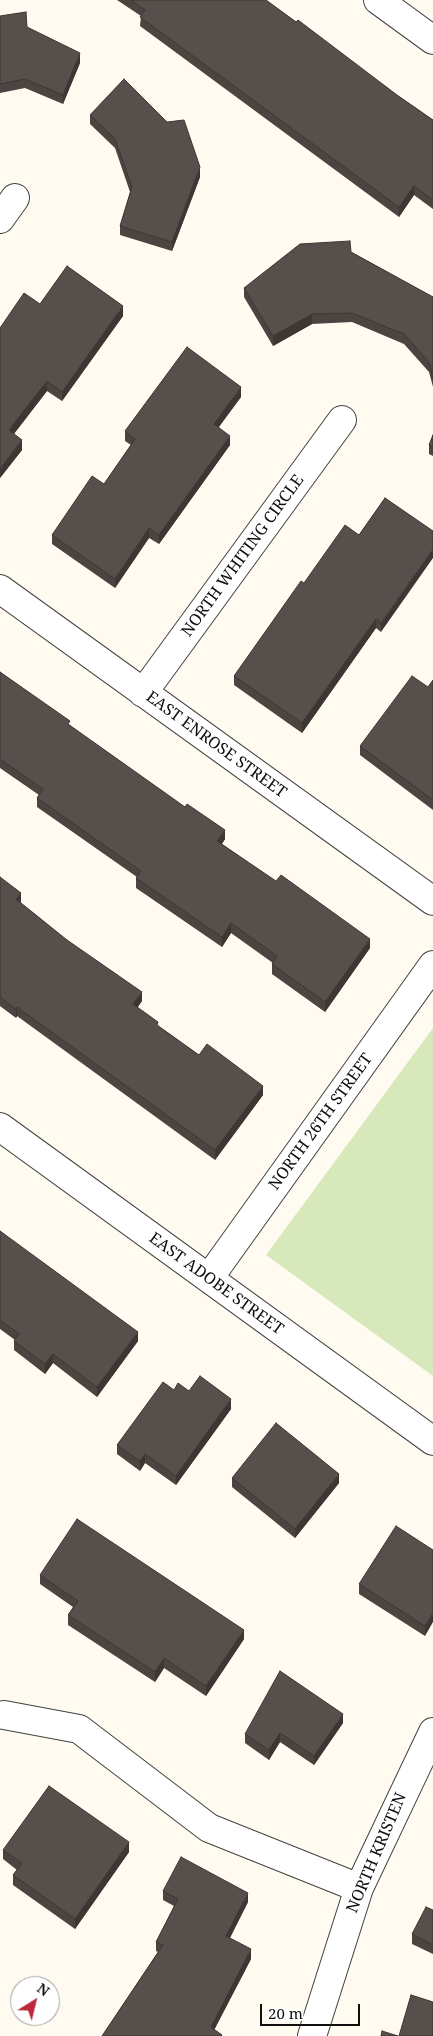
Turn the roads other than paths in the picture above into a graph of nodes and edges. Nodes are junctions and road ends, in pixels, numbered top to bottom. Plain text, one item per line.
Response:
1 (378, 0) edge
2 (433, 40) edge
3 (342, 420) dead end
4 (0, 589) edge
5 (143, 693) junction
6 (433, 902) edge
7 (433, 965) edge
8 (0, 1126) edge
9 (208, 1278) junction
10 (433, 1441) edge
11 (4, 1715) dead end
12 (433, 1732) edge
13 (359, 1888) junction
14 (312, 2036) edge

1 - 2 street
3 - 5 street, NORTH WHITING CIRCLE
4 - 5 street, EAST ENROSE STREET
5 - 6 street, EAST ENROSE STREET
7 - 9 street, NORTH 26TH STREET
8 - 9 street, EAST ADOBE STREET
9 - 10 street, EAST ADOBE STREET
11 - 13 street
12 - 13 street, NORTH KRISTEN
13 - 14 street, NORTH KRISTEN

